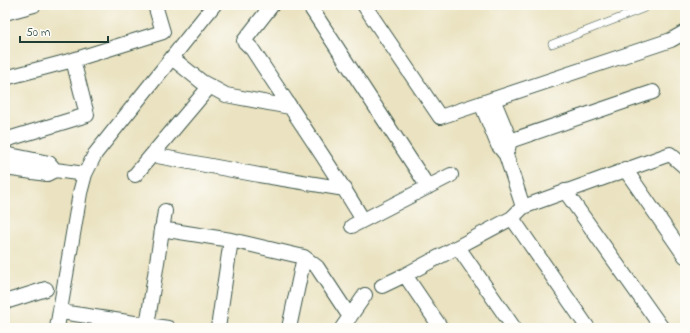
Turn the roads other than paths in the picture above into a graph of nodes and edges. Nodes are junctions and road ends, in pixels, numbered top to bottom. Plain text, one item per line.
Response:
1 (34, 5) edge
2 (156, 5) edge
3 (214, 5) edge
4 (272, 5) edge
5 (309, 5) edge
6 (364, 5) edge
7 (647, 5) edge
8 (5, 13) edge
9 (685, 32) edge
10 (552, 44) dead end
11 (175, 55) junction
12 (73, 60) junction
13 (5, 78) edge
14 (210, 86) junction
15 (653, 92) dead end
16 (487, 101) junction
17 (290, 107) junction
18 (5, 140) edge
19 (505, 147) junction
20 (5, 154) edge
21 (152, 155) junction
22 (685, 167) edge
23 (5, 168) edge
24 (625, 169) junction
25 (55, 170) junction
26 (85, 174) junction
27 (135, 176) dead end
28 (452, 176) dead end
29 (428, 187) junction
30 (345, 189) junction
31 (565, 191) junction
32 (523, 207) junction
33 (165, 211) dead end
34 (512, 218) junction
35 (161, 229) junction
36 (231, 240) junction
37 (458, 247) junction
38 (685, 256) edge
39 (304, 257) junction
40 (405, 275) junction
41 (382, 286) dead end
42 (46, 289) dead end
43 (365, 295) dead end
44 (5, 302) edge
45 (61, 312) junction
46 (346, 322) edge
47 (148, 326) junction
48 (57, 328) edge
49 (168, 328) edge
50 (218, 328) edge
51 (289, 328) edge
52 (441, 328) edge
53 (514, 328) edge
54 (588, 328) edge
55 (662, 328) edge

1 - 8 street
2 - 12 street
3 - 11 street
4 - 17 street
5 - 29 street
6 - 16 street
7 - 10 lane
9 - 16 street
11 - 14 street
11 - 26 street
12 - 13 street
12 - 18 street
14 - 17 street
14 - 21 street
15 - 19 street
16 - 19 street
17 - 30 street
19 - 32 street
20 - 25 street
21 - 27 street
21 - 30 street
22 - 24 street
23 - 25 street
24 - 31 street
24 - 38 street
25 - 26 street
26 - 45 street
28 - 29 street
29 - 30 street
31 - 32 street
31 - 55 street
32 - 34 street
33 - 35 street
34 - 37 street
34 - 54 street
35 - 36 street
35 - 47 street
36 - 39 street
36 - 50 street
37 - 40 street
37 - 53 street
39 - 46 street
39 - 51 street
40 - 41 street
40 - 52 street
42 - 44 street
43 - 46 street
45 - 47 street
45 - 48 street
47 - 49 street

